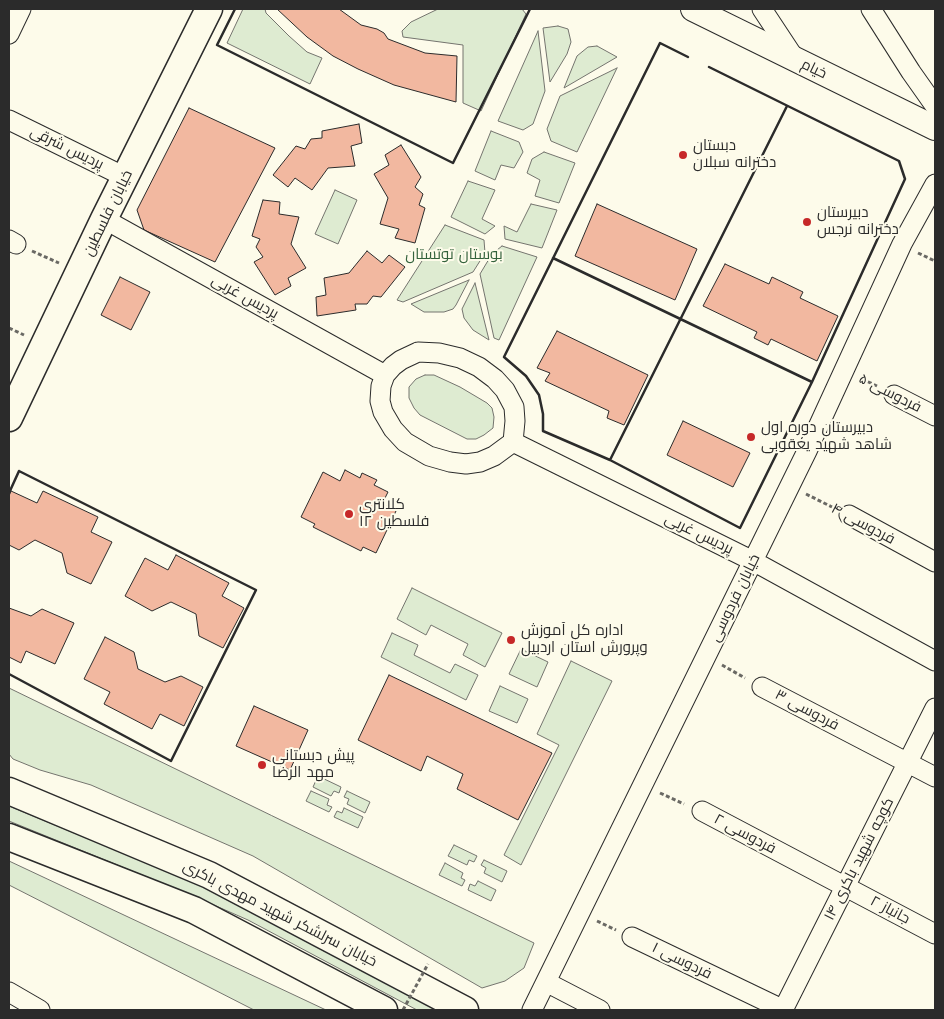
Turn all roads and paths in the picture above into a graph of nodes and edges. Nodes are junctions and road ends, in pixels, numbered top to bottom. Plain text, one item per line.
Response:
1 (209, 9) edge
2 (693, 9) edge
3 (762, 9) edge
4 (871, 9) edge
5 (795, 59) junction
6 (935, 106) edge
7 (9, 120) edge
8 (935, 128) edge
9 (125, 177) junction
10 (935, 184) edge
11 (104, 219) junction
12 (12, 242) edge
13 (79, 272) junction
14 (844, 370) junction
15 (385, 375) junction
16 (894, 395) joint
17 (935, 416) edge
18 (9, 418) edge
19 (513, 442) junction
20 (790, 486) junction
21 (849, 515) joint
22 (753, 561) junction
23 (935, 562) edge
24 (706, 656) junction
25 (935, 660) edge
26 (762, 687) joint
27 (935, 708) edge
28 (908, 763) junction
29 (935, 777) edge
30 (643, 786) junction
31 (9, 791) edge
32 (702, 811) joint
33 (9, 837) edge
34 (846, 886) junction
35 (580, 913) junction
36 (935, 934) edge
37 (632, 938) joint
38 (428, 964) dead end
39 (546, 982) junction
40 (9, 992) edge
41 (354, 1004) edge
42 (31, 1008) edge
43 (384, 1010) edge
44 (403, 1010) edge
45 (465, 1010) edge
46 (532, 1010) edge
47 (600, 1010) edge
48 (784, 1010) edge

1 - 9 main road, خیابان فلسطین
2 - 5 street, خیام
3 - 5 street
4 - 6 street
5 - 8 street, خیام
7 - 9 street, پردیس شرقی
9 - 11 main road, خیابان فلسطین
10 - 14 street, خیابان فردوسی
11 - 13 main road, خیابان فلسطین
11 - 15 street, پردیس غربی
12 - 13 path
13 - 18 main road, خیابان فلسطین
14 - 16 path, فردوسی ۵
14 - 20 street, خیابان فردوسی
15 - 19 street
15 - 19 street
16 - 17 street, فردوسی ۵
19 - 22 street, پردیس غربی
20 - 21 path, فردوسی ۴
20 - 22 street, خیابان فردوسی
21 - 23 street, فردوسی ۴
22 - 24 street, خیابان فردوسی
22 - 25 street, پردیس غربی
24 - 26 path, فردوسی ۳
24 - 30 street, خیابان فردوسی
26 - 28 street, فردوسی ۳
27 - 28 street, کوچه شهید باکری ۱۴
28 - 29 street, فردوسی ۳
28 - 34 street, کوچه شهید باکری ۱۴
30 - 32 path, فردوسی ۲
30 - 35 street, خیابان فردوسی
31 - 45 main road, خیابان سرلشکر شهید مهدی باکری
32 - 34 street, فردوسی ۲
33 - 41 main road
34 - 36 street, جانباز ۲
34 - 48 street, کوچه شهید باکری ۱۴
35 - 37 path
35 - 39 street, خیابان فردوسی
37 - 48 street, فردوسی ۱
38 - 44 path, bridge
39 - 46 street, خیابان فردوسی
39 - 47 street
40 - 42 street
41 - 43 main road

